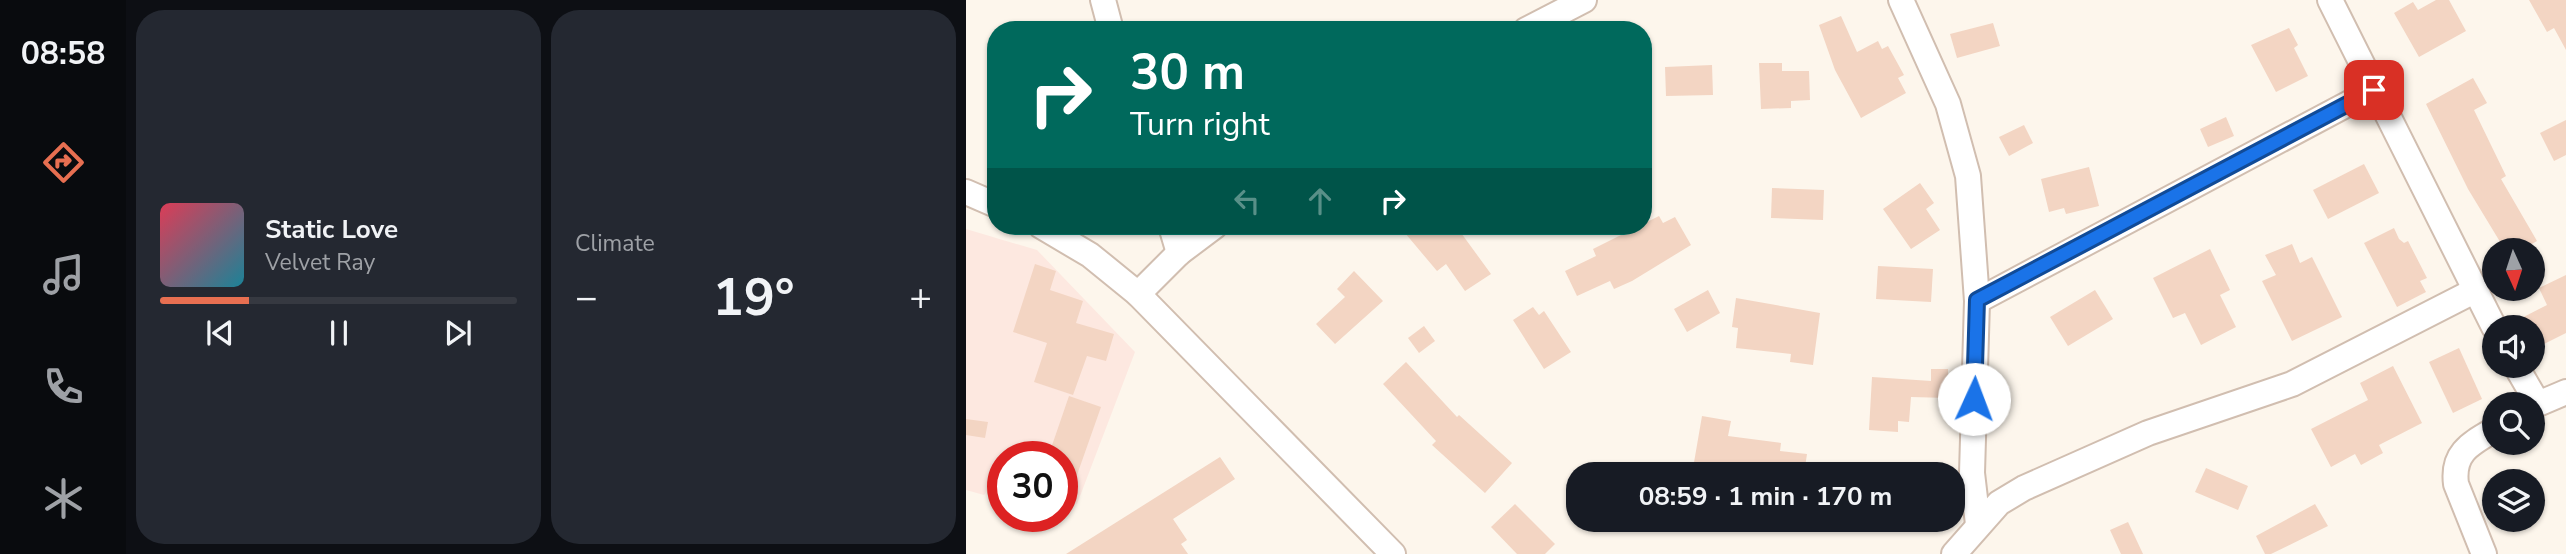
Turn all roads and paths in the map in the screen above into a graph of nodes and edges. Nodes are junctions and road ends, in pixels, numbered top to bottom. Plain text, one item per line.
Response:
1 (1103, 0) edge
2 (1584, 0) edge
3 (1901, 0) edge
4 (2330, 0) edge
5 (1109, 21) edge
6 (1543, 21) edge
7 (2374, 90) junction
8 (966, 192) edge
9 (987, 201) edge
10 (1056, 235) edge
11 (1174, 235) edge
12 (1203, 235) edge
13 (1179, 253) junction
14 (2474, 291) junction
15 (1138, 294) junction
16 (1977, 300) junction
17 (2487, 315) edge
18 (2566, 392) edge
19 (2545, 401) edge
20 (2482, 437) edge
21 (1978, 524) junction
22 (1393, 554) edge
23 (1954, 554) edge
24 (2484, 554) edge

1 - 5 street
2 - 6 street
3 - 16 street
4 - 7 street
7 - 14 street
7 - 16 street
8 - 9 street
10 - 15 street
11 - 13 street
12 - 13 street
13 - 15 street
14 - 17 street
14 - 21 street
15 - 22 street
16 - 21 street
18 - 19 street
20 - 24 street
21 - 23 street

